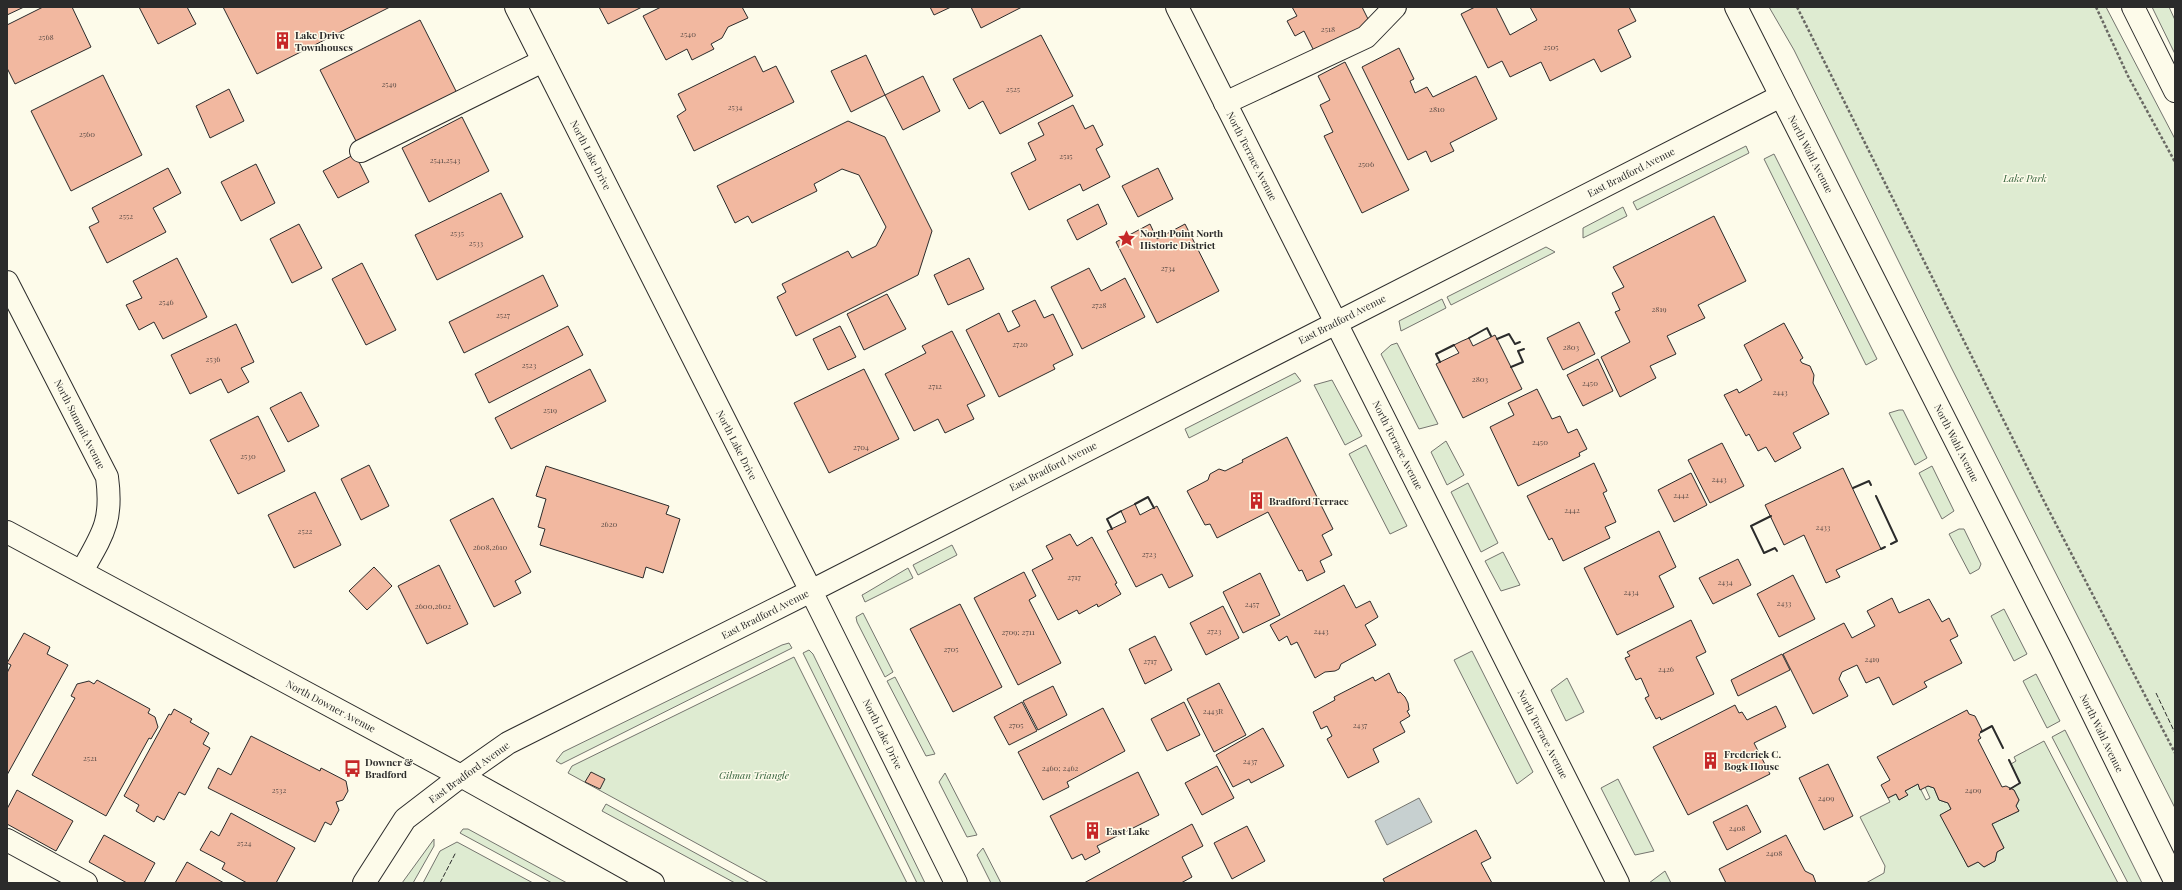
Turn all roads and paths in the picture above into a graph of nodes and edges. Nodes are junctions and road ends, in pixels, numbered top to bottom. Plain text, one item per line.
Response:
1 (516, 7) edge
2 (1177, 7) edge
3 (1394, 7) edge
4 (1736, 7) edge
5 (1797, 7) edge
6 (2096, 7) edge
7 (2133, 7) edge
8 (543, 61) junction
9 (2175, 90) edge
10 (1781, 96) junction
11 (1225, 103) junction
12 (361, 152) dead end
13 (2175, 162) edge
14 (7, 282) edge
15 (1336, 322) junction
16 (7, 532) edge
17 (82, 572) junction
18 (811, 591) junction
19 (2175, 754) edge
20 (461, 776) junction
21 (7, 840) edge
22 (2175, 881) edge
23 (86, 883) edge
24 (364, 883) edge
25 (653, 883) edge
26 (956, 883) edge
27 (1618, 883) edge

1 - 8 street, North Lake Drive
2 - 11 street, North Terrace Avenue
3 - 11 street
4 - 10 street, North Wahl Avenue
5 - 19 path
6 - 13 path
7 - 9 street
8 - 12 street
8 - 18 street, North Lake Drive
10 - 15 street, East Bradford Avenue
10 - 22 street, North Wahl Avenue
11 - 15 street, North Terrace Avenue
14 - 17 street, North Summit Avenue
15 - 18 street, East Bradford Avenue
15 - 27 street, North Terrace Avenue
16 - 17 street, North Downer Avenue
17 - 20 street, North Downer Avenue
18 - 20 street, East Bradford Avenue
18 - 26 street, North Lake Drive
20 - 24 street, East Bradford Avenue
20 - 25 street, North Downer Avenue
21 - 23 street

